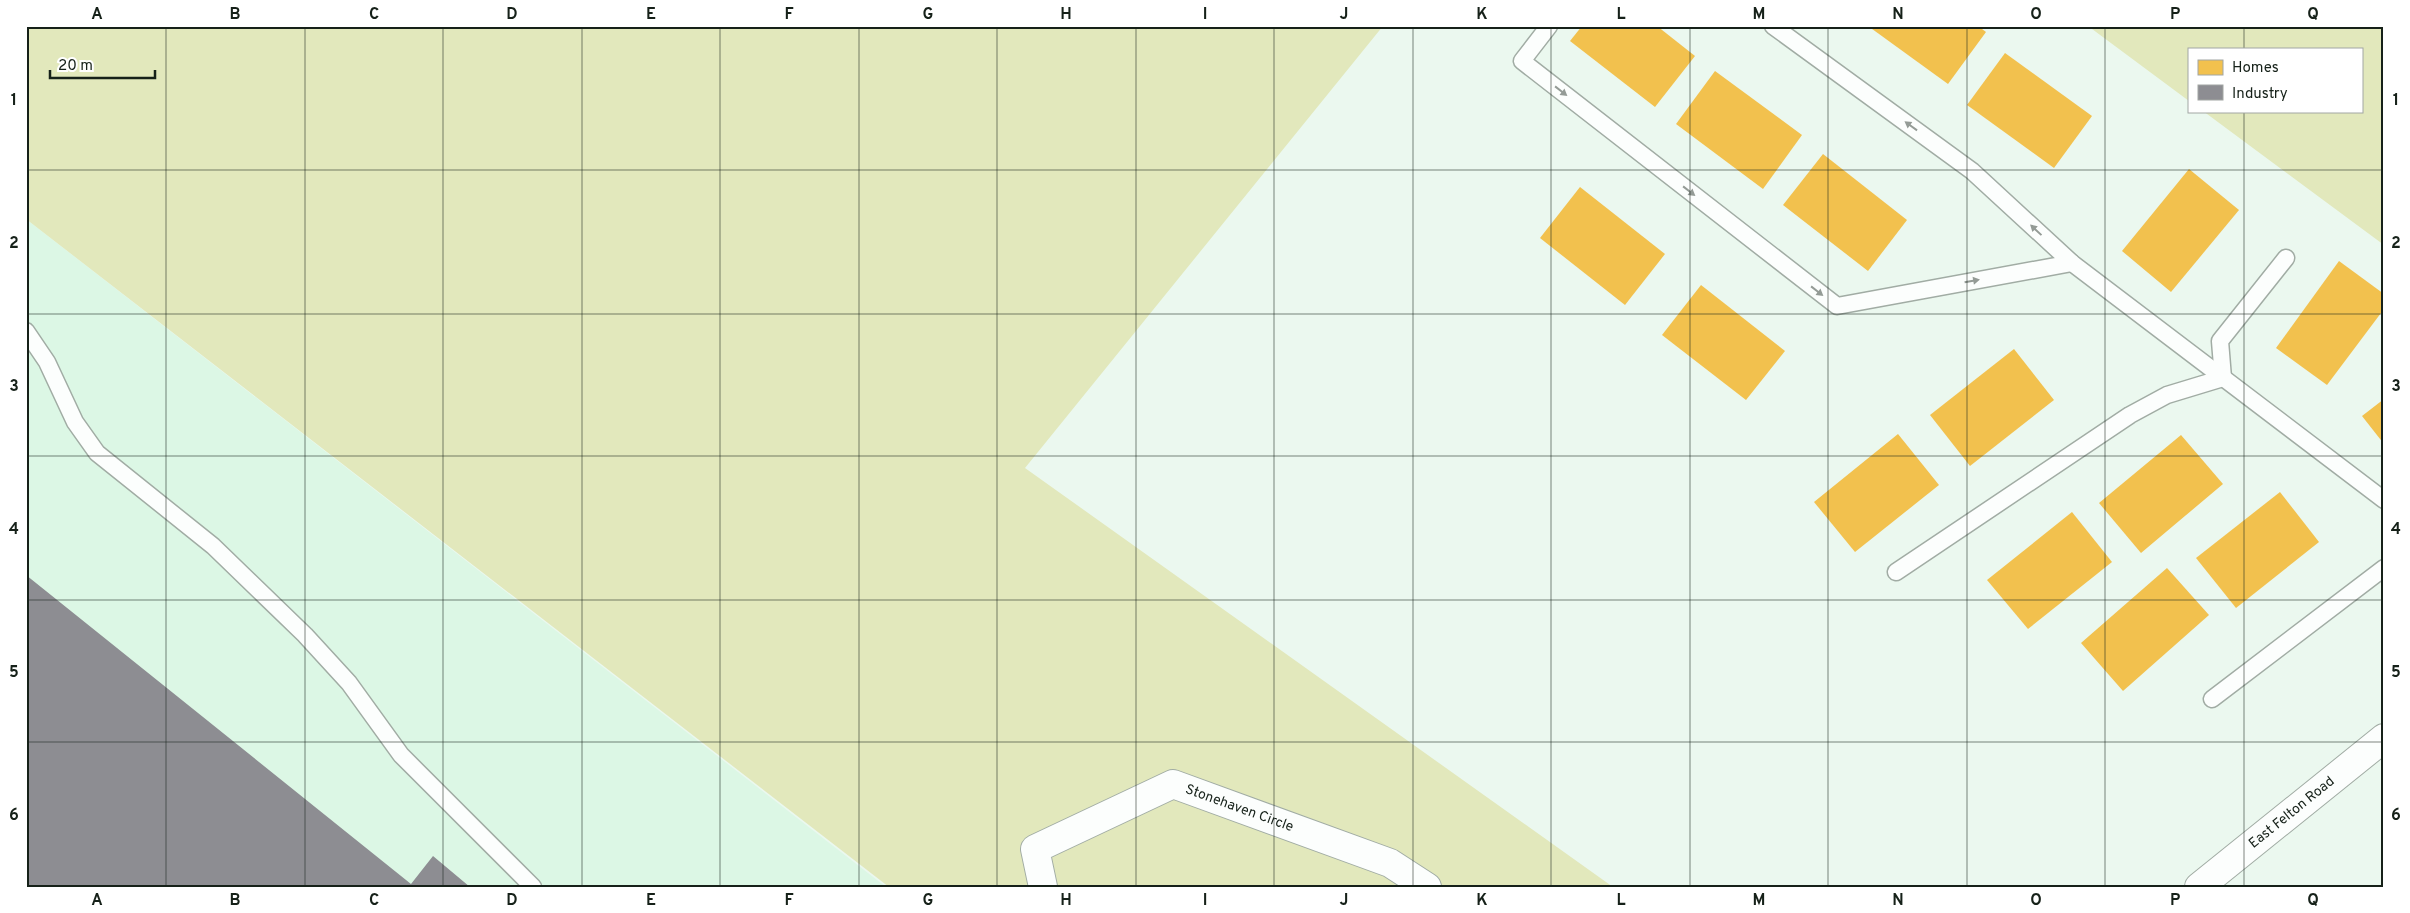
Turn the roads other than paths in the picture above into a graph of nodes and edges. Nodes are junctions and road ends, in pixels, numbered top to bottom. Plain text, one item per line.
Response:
1 (1549, 26) edge
2 (1773, 26) edge
3 (2286, 258) dead end
4 (2072, 263) junction
5 (26, 332) edge
6 (2223, 378) junction
7 (2384, 500) edge
8 (2384, 568) edge
9 (1896, 572) dead end
10 (2212, 699) dead end
11 (2384, 738) edge
12 (533, 887) edge
13 (1043, 887) edge
14 (1427, 887) edge
15 (2199, 887) edge

1 -> 4 lane
4 -> 2 lane
3 - 6 lane
4 - 6 lane
5 - 12 lane
6 - 7 lane
6 - 9 lane
8 - 10 lane
11 - 15 street, East Felton Road
13 - 14 street, Stonehaven Circle

